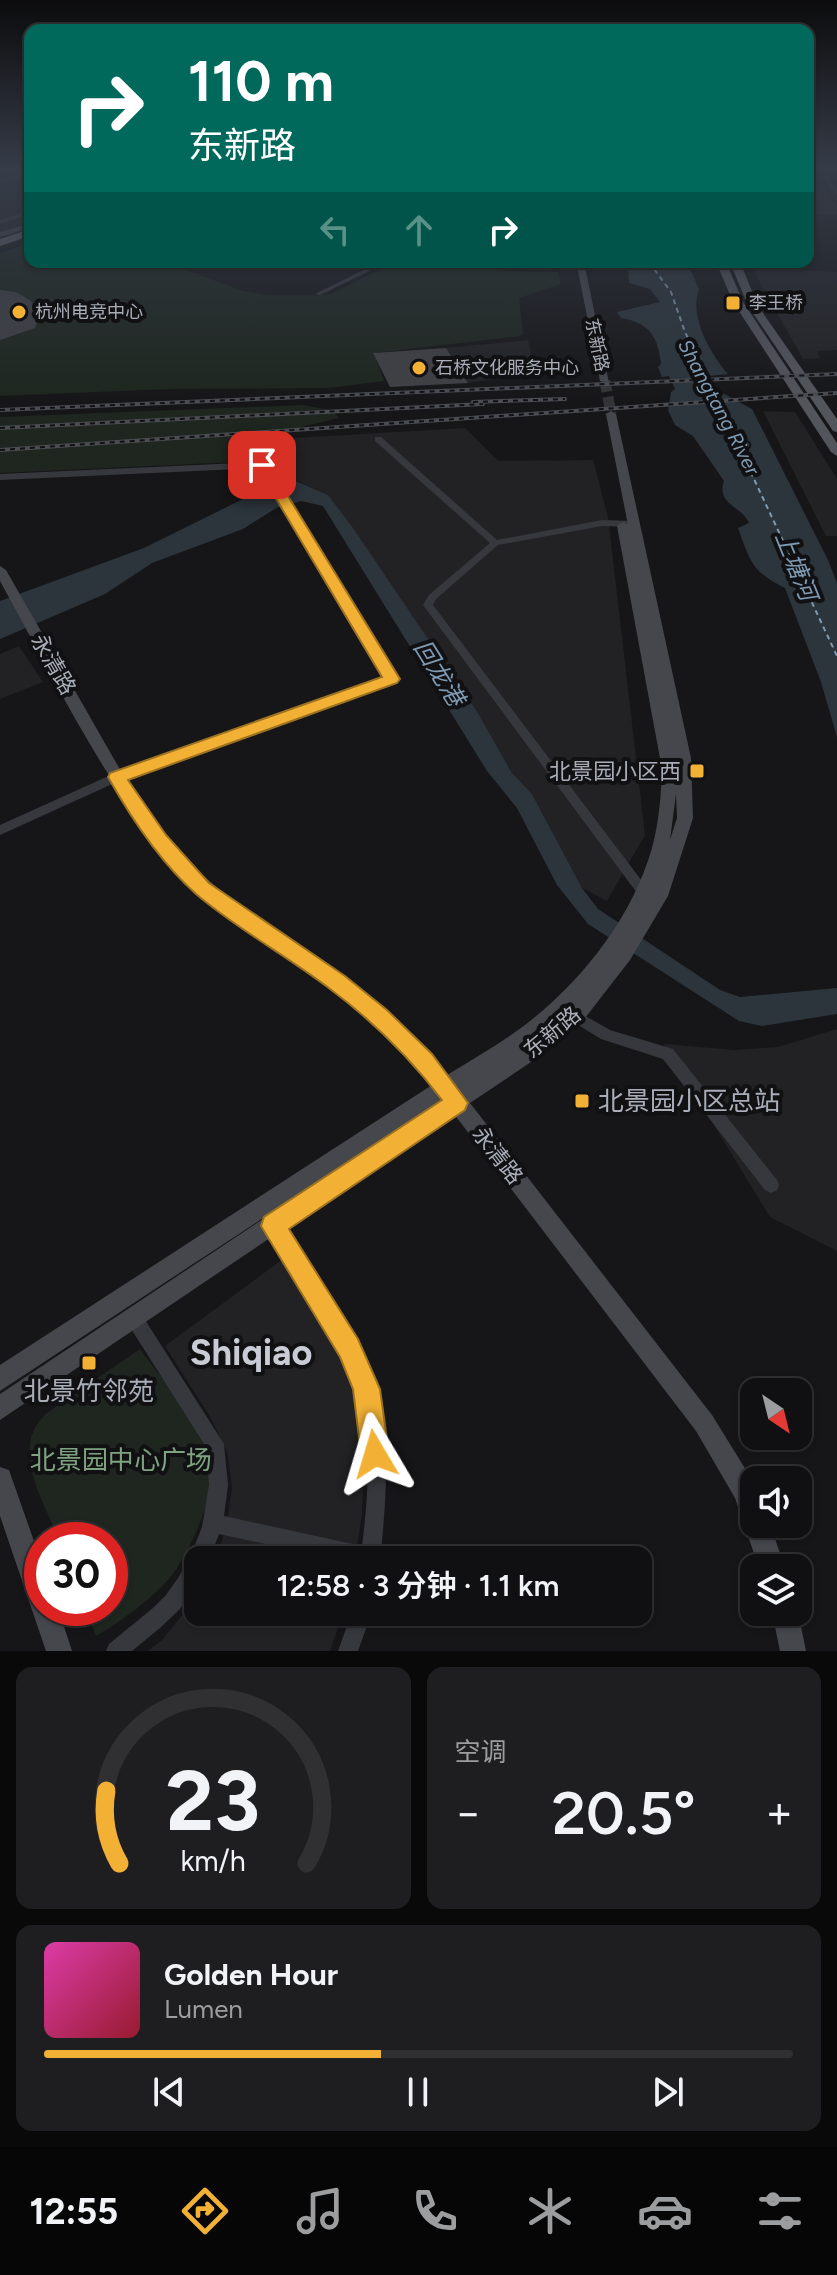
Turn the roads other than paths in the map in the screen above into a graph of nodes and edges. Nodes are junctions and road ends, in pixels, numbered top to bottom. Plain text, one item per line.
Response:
1 (372, 268) edge
2 (578, 268) edge
3 (724, 268) edge
4 (737, 268) edge
5 (318, 294) dead end
6 (600, 381) tunnel mouth
7 (606, 414) tunnel mouth
8 (837, 428) edge
9 (378, 439) dead end
10 (837, 452) edge
11 (0, 477) edge
12 (628, 523) junction
13 (495, 543) junction
14 (0, 570) edge
15 (117, 777) junction
16 (0, 830) edge
17 (644, 893) junction
18 (634, 926) junction
19 (618, 951) junction
20 (575, 1016) junction
21 (452, 1096) junction
22 (771, 1185) dead end
23 (273, 1226) junction
24 (134, 1318) junction
25 (0, 1379) edge
26 (0, 1408) edge
27 (0, 1479) edge
28 (740, 1483) edge
29 (214, 1523) junction
30 (317, 1546) edge
31 (372, 1546) edge
32 (24, 1549) edge
33 (51, 1626) edge
34 (357, 1626) edge
35 (788, 1626) edge
36 (59, 1651) edge
37 (116, 1651) edge
38 (348, 1651) edge
39 (793, 1651) edge

1 - 5 street
2 - 6 main road, 东新路
3 - 10 main road
4 - 8 main road
7 - 12 main road, 东新路
9 - 13 street
11 - 15 street
12 - 13 street
12 - 17 main road, 东新路
12 - 18 main road, 东新路
13 - 17 street
14 - 15 main road, 永清路
15 - 16 street
15 - 21 main road, 永清路
17 - 18 main road, 东新路
18 - 19 main road, 东新路
19 - 20 main road, 东新路
19 - 21 main road, 东新路
20 - 21 main road, 东新路
20 - 22 street
21 - 23 main road, 东新路
21 - 25 main road, 东新路
21 - 28 main road, 永清路
23 - 24 main road, 东新路
23 - 31 street
24 - 26 main road, 东新路
24 - 29 street
27 - 32 main road
29 - 30 street
29 - 37 street
33 - 36 main road
34 - 38 street
35 - 39 main road

